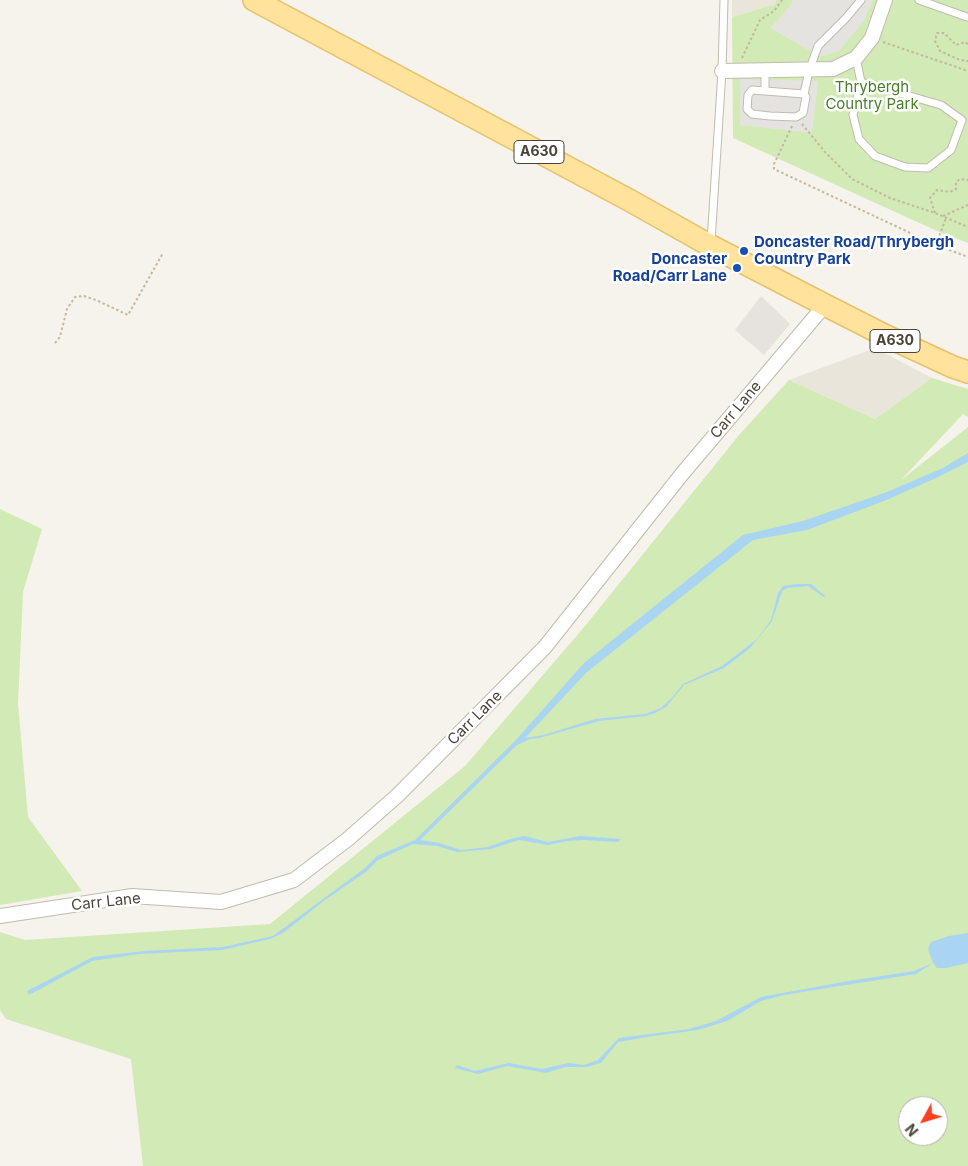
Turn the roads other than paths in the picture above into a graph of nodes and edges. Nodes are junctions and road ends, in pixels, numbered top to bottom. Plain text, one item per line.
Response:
1 (254, 0) edge
2 (724, 0) edge
3 (861, 0) edge
4 (885, 0) edge
5 (919, 0) edge
6 (967, 17) dead end
7 (856, 58) junction
8 (722, 71) junction
9 (765, 71) junction
10 (809, 71) junction
11 (861, 82) junction
12 (765, 91) junction
13 (804, 94) junction
14 (711, 246) junction
15 (824, 305) junction
16 (968, 372) edge
17 (0, 916) edge

1 - 14 main road, A630
2 - 8 lane
3 - 10 lane
4 - 7 street
5 - 6 lane
7 - 10 street
7 - 11 lane
8 - 9 street
8 - 14 lane
9 - 10 street
9 - 12 lane
10 - 13 lane
11 - 11 lane
12 - 13 lane
12 - 13 lane
14 - 15 main road, A630
15 - 16 main road, A630
15 - 17 street, Carr Lane

